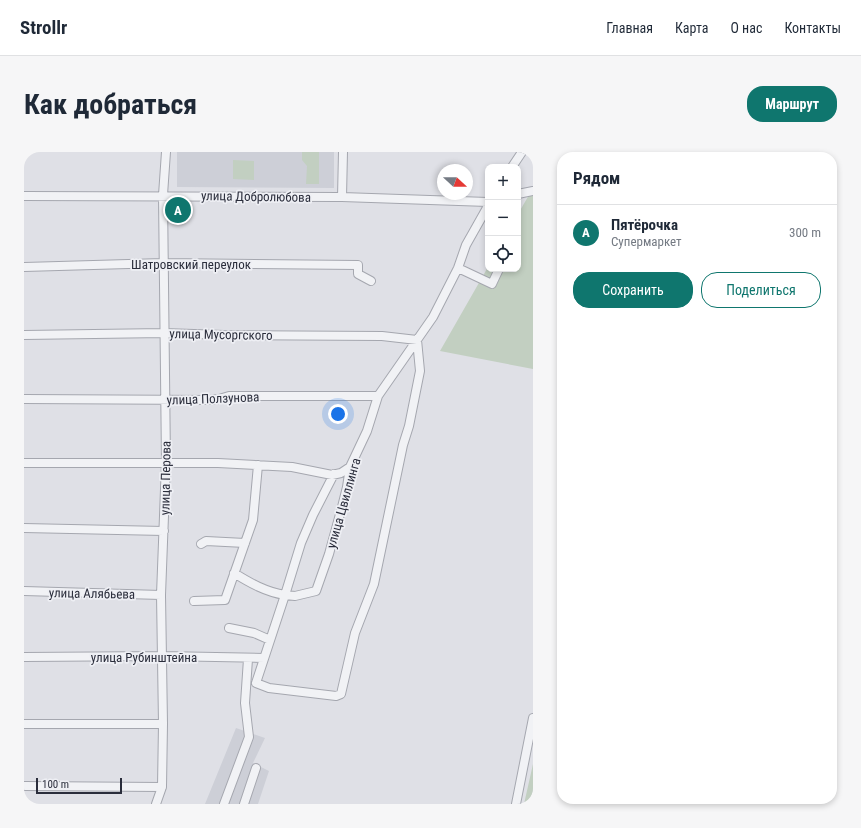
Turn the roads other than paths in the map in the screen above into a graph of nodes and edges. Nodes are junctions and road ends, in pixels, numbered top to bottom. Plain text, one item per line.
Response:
1 (166, 152) edge
2 (343, 152) edge
3 (522, 152) edge
4 (514, 164) edge
5 (533, 190) edge
6 (521, 193) edge
7 (163, 195) junction
8 (24, 196) edge
9 (342, 197) junction
10 (485, 202) edge
11 (485, 217) edge
12 (163, 263) junction
13 (24, 267) edge
14 (458, 268) junction
15 (498, 272) edge
16 (370, 281) dead end
17 (164, 333) junction
18 (24, 334) edge
19 (417, 340) junction
20 (378, 396) junction
21 (24, 399) edge
22 (166, 400) junction
23 (24, 463) edge
24 (166, 463) junction
25 (258, 465) junction
26 (350, 467) junction
27 (334, 474) junction
28 (24, 528) edge
29 (164, 531) junction
30 (245, 543) junction
31 (201, 544) dead end
32 (234, 573) junction
33 (24, 591) edge
34 (161, 595) junction
35 (285, 595) junction
36 (194, 601) dead end
37 (229, 628) dead end
38 (270, 640) junction
39 (162, 656) junction
40 (24, 658) edge
41 (248, 658) junction
42 (264, 658) junction
43 (247, 678) junction
44 (256, 683) junction
45 (533, 718) edge
46 (24, 724) edge
47 (163, 724) junction
48 (256, 768) dead end
49 (24, 786) edge
50 (162, 787) junction
51 (156, 804) edge
52 (224, 804) edge
53 (244, 804) edge
54 (516, 804) edge

1 - 7 street, улица Перова
2 - 9 street
3 - 4 street
5 - 6 street
7 - 8 street, улица Добролюбова
7 - 9 street, улица Добролюбова
7 - 12 street, улица Перова
9 - 10 street, улица Добролюбова
11 - 14 street, улица Цвиллинга
12 - 13 street, Шатровский переулок
12 - 16 street, Шатровский переулок
12 - 17 street, улица Перова
14 - 15 street
14 - 19 street, улица Цвиллинга
17 - 18 street, улица Мусоргского
17 - 19 street, улица Мусоргского
17 - 22 street, улица Перова
19 - 20 street, улица Цвиллинга
19 - 44 street
20 - 22 street, улица Ползунова
20 - 26 street, улица Цвиллинга
21 - 22 street, улица Ползунова
22 - 24 street, улица Перова
23 - 24 street
24 - 25 street
24 - 29 street, улица Перова
25 - 27 street
25 - 30 street
26 - 27 street
26 - 35 street, улица Цвиллинга
27 - 35 street
28 - 29 street
29 - 34 street, улица Перова
30 - 31 street
30 - 32 street
32 - 35 street
32 - 36 street
33 - 34 street, улица Алябьева
34 - 39 street, улица Перова
35 - 38 street
37 - 38 street
38 - 42 street
39 - 40 street, улица Рубинштейна
39 - 41 street, улица Рубинштейна
39 - 47 street, улица Перова
41 - 42 street, улица Рубинштейна
41 - 43 street
42 - 44 street
43 - 44 street
43 - 52 street
45 - 54 street
46 - 47 street
47 - 50 street, улица Перова
48 - 53 street
49 - 50 street
50 - 51 street, улица Перова

